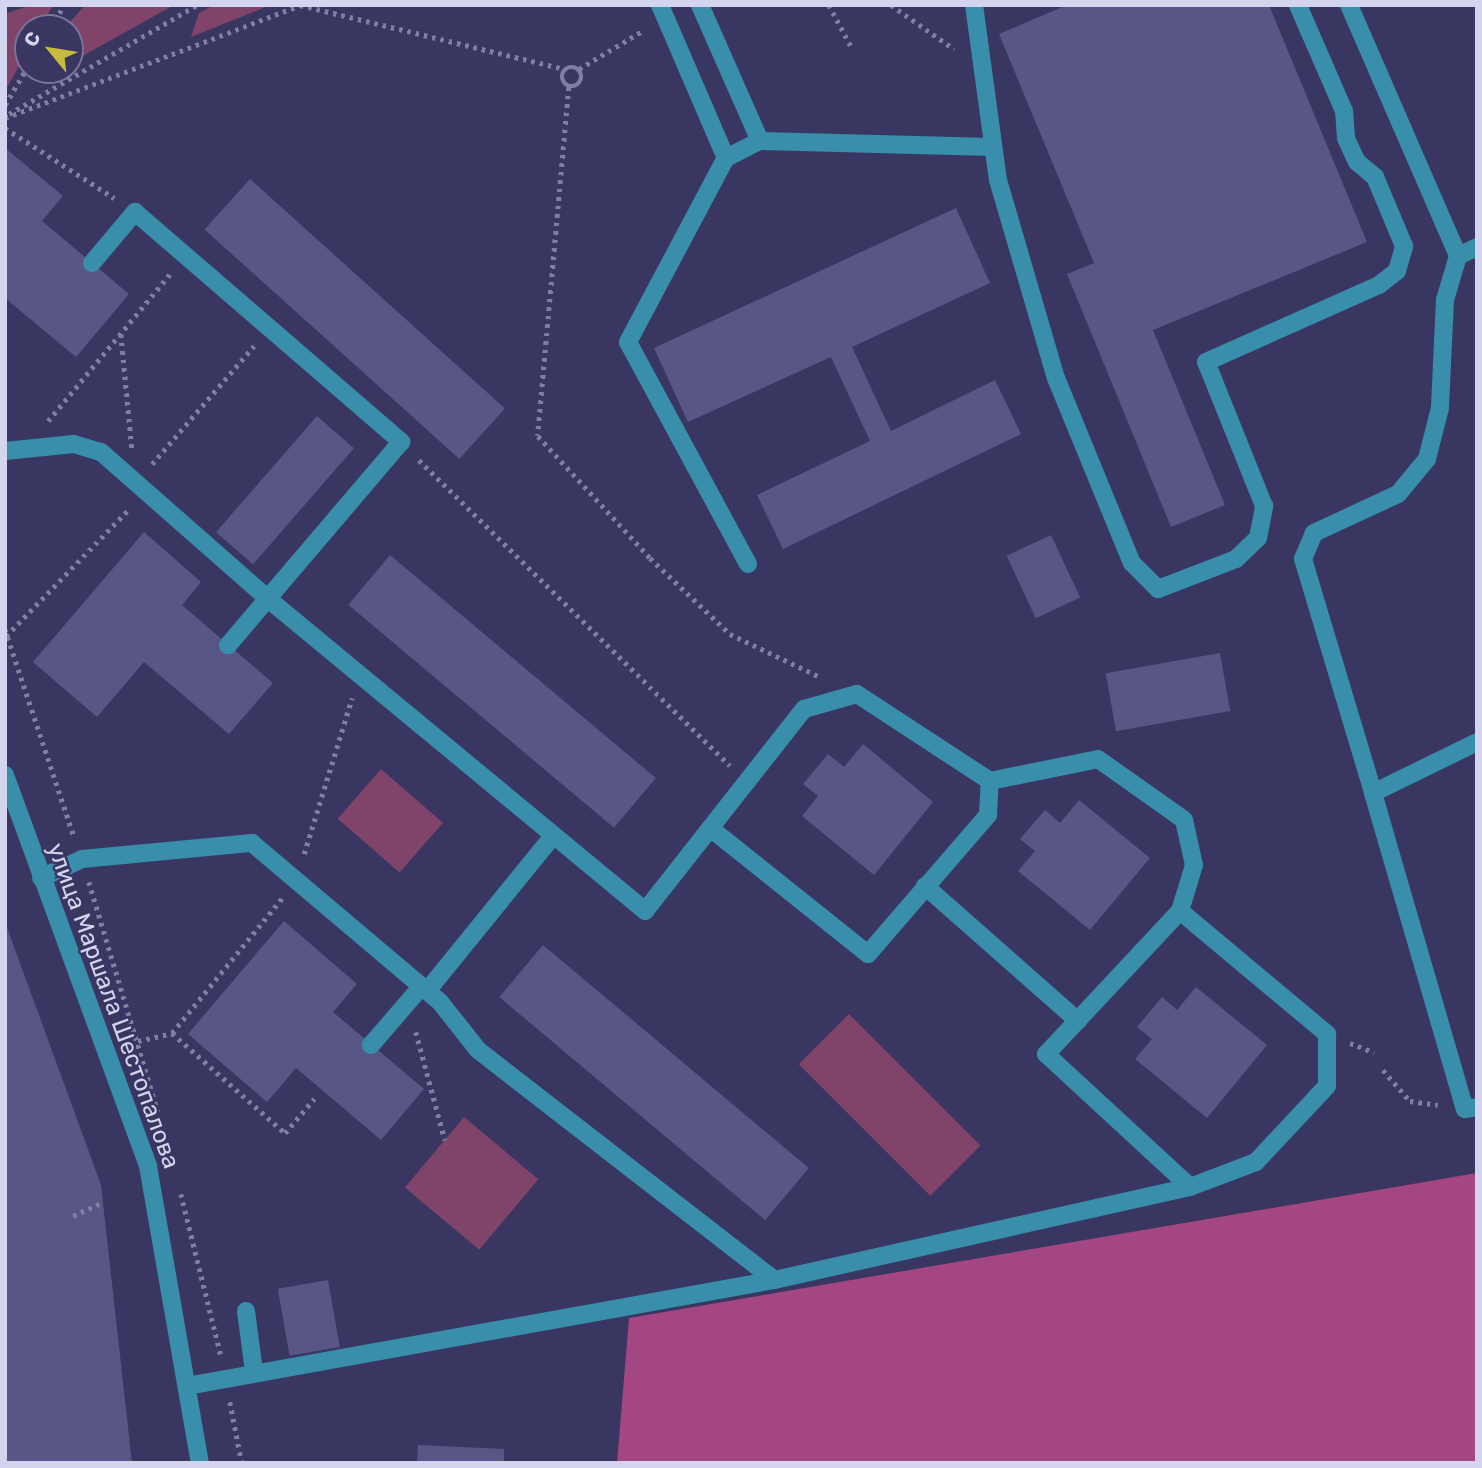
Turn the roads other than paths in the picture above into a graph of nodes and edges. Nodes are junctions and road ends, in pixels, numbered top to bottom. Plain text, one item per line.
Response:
1 (660, 5) edge
2 (700, 5) edge
3 (974, 5) edge
4 (1298, 5) edge
5 (1349, 5) edge
6 (760, 141) junction
7 (991, 146) junction
8 (726, 158) junction
9 (1477, 247) edge
10 (1458, 256) junction
11 (92, 263) dead end
12 (5, 451) edge
13 (748, 564) dead end
14 (267, 598) junction
15 (228, 645) dead end
16 (1477, 742) edge
17 (5, 775) edge
18 (990, 781) junction
19 (1373, 793) junction
20 (710, 828) junction
21 (552, 837) junction
22 (41, 878) junction
23 (925, 886) junction
24 (1180, 911) junction
25 (424, 989) junction
26 (1077, 1021) junction
27 (371, 1045) dead end
28 (1471, 1109) edge
29 (1189, 1186) junction
30 (774, 1280) junction
31 (246, 1311) dead end
32 (254, 1372) junction
33 (187, 1386) junction
34 (200, 1463) edge

1 - 8 street
2 - 6 street
3 - 7 street
4 - 7 street
5 - 10 street
6 - 7 street
6 - 8 street
8 - 13 street
9 - 10 street
10 - 19 street
11 - 14 street
12 - 14 street
14 - 15 street
14 - 21 street
16 - 19 street
17 - 22 street, улица Маршала Шестопалова
18 - 20 street
18 - 23 street
18 - 24 street
19 - 28 street
20 - 21 street
20 - 23 street
21 - 25 street
22 - 25 street
22 - 33 street, улица Маршала Шестопалова
23 - 26 street
24 - 26 street
24 - 29 street
25 - 27 street
25 - 30 street
26 - 29 street
29 - 30 street
30 - 32 street
31 - 32 street
32 - 33 street
33 - 34 street, улица Маршала Шестопалова

